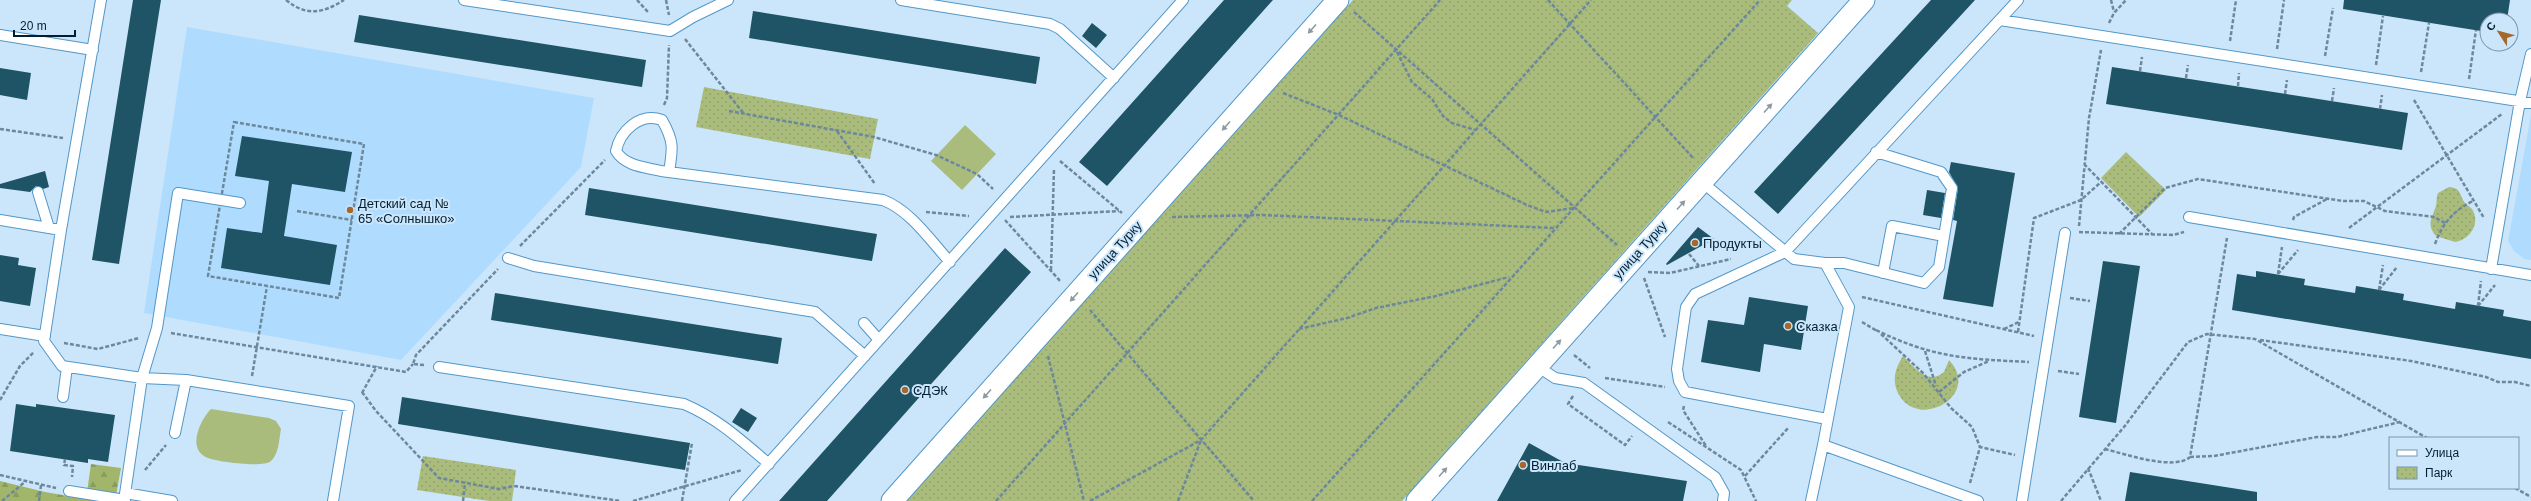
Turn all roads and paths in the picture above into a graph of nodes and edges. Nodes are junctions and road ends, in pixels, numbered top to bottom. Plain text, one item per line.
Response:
1 (101, 0) edge
2 (286, 0) edge
3 (344, 0) edge
4 (464, 0) edge
5 (666, 0) edge
6 (728, 0) edge
7 (901, 0) edge
8 (1183, 0) edge
9 (1440, 0) edge
10 (1548, 0) edge
11 (1591, 0) edge
12 (1760, 0) edge
13 (1864, 0) edge
14 (2018, 0) edge
15 (2111, 0) edge
16 (2126, 0) edge
17 (2236, 0) edge
18 (2284, 0) edge
19 (1345, 5) edge
20 (2333, 8) dead end
21 (2114, 13) junction
22 (2383, 16) dead end
23 (2000, 20) junction
24 (2429, 23) dead end
25 (1570, 24) junction
26 (673, 29) junction
27 (2476, 30) dead end
28 (0, 35) edge
29 (2104, 36) junction
30 (93, 50) junction
31 (1396, 50) junction
32 (2531, 54) edge
33 (2228, 55) junction
34 (2275, 62) junction
35 (2323, 70) junction
36 (1114, 78) junction
37 (2374, 78) junction
38 (2404, 83) junction
39 (1262, 85) junction
40 (2419, 85) junction
41 (2468, 93) junction
42 (2520, 101) junction
43 (2531, 103) edge
44 (729, 111) dead end
45 (744, 114) junction
46 (1339, 115) junction
47 (1656, 117) junction
48 (657, 118) junction
49 (1480, 124) junction
50 (0, 128) edge
51 (837, 130) junction
52 (1475, 130) junction
53 (77, 140) junction
54 (1876, 152) junction
55 (1051, 153) junction
56 (2446, 155) junction
57 (2084, 164) junction
58 (1444, 165) junction
59 (669, 172) junction
60 (1705, 178) junction
61 (2101, 182) junction
62 (38, 192) dead end
63 (2328, 198) junction
64 (221, 200) junction
65 (883, 200) junction
66 (1005, 200) junction
67 (2081, 200) junction
68 (2473, 201) junction
69 (240, 203) dead end
70 (2377, 207) junction
71 (1574, 208) junction
72 (297, 211) dead end
73 (1119, 211) junction
74 (906, 214) junction
75 (1052, 215) junction
76 (1250, 215) junction
77 (1145, 216) junction
78 (2136, 217) junction
79 (2189, 217) joint
80 (989, 218) junction
81 (0, 220) edge
82 (352, 220) junction
83 (1394, 222) junction
84 (2445, 223) junction
85 (2229, 224) junction
86 (2078, 226) dead end
87 (49, 228) junction
88 (1554, 228) junction
89 (61, 230) junction
90 (2065, 233) joint
91 (2286, 233) junction
92 (2119, 234) junction
93 (2153, 235) junction
94 (2496, 235) junction
95 (1944, 236) junction
96 (2309, 237) junction
97 (2333, 241) junction
98 (1618, 246) dead end
99 (2385, 250) junction
100 (1786, 252) junction
101 (1689, 254) dead end
102 (2407, 254) junction
103 (508, 258) dead end
104 (1733, 258) dead end
105 (2433, 259) junction
106 (950, 262) junction
107 (1825, 263) junction
108 (1699, 266) junction
109 (2487, 268) junction
110 (1644, 269) dead end
111 (1051, 270) junction
112 (2507, 271) junction
113 (1883, 273) junction
114 (2531, 275) edge
115 (1511, 277) junction
116 (1644, 277) dead end
117 (267, 286) junction
118 (1844, 293) junction
119 (1076, 294) junction
120 (2068, 298) dead end
121 (2090, 301) dead end
122 (1848, 314) junction
123 (2019, 322) junction
124 (864, 323) dead end
125 (0, 329) edge
126 (1299, 329) junction
127 (2003, 329) junction
128 (1876, 330) junction
129 (1042, 332) junction
130 (2018, 332) junction
131 (155, 334) junction
132 (2211, 334) junction
133 (45, 338) junction
134 (2048, 338) junction
135 (1666, 339) dead end
136 (2255, 339) junction
137 (880, 340) junction
138 (256, 347) junction
139 (1925, 351) junction
140 (1127, 353) junction
141 (866, 356) junction
142 (1991, 360) junction
143 (2044, 363) junction
144 (413, 364) dead end
145 (376, 366) junction
146 (1537, 366) junction
147 (67, 367) junction
148 (438, 367) dead end
149 (2079, 374) dead end
150 (142, 378) junction
151 (1598, 378) dead end
152 (186, 380) junction
153 (2531, 386) edge
154 (1667, 388) dead end
155 (249, 390) junction
156 (362, 392) junction
157 (1573, 392) dead end
158 (1939, 393) junction
159 (63, 397) dead end
160 (0, 400) edge
161 (1684, 403) dead end
162 (349, 406) junction
163 (1827, 420) junction
164 (2400, 422) junction
165 (1792, 423) dead end
166 (1064, 425) junction
167 (175, 433) joint
168 (1634, 433) dead end
169 (2425, 437) edge
170 (1201, 440) junction
171 (692, 443) dead end
172 (1823, 445) junction
173 (1980, 447) junction
174 (1708, 448) dead end
175 (2105, 449) junction
176 (2190, 457) junction
177 (2029, 458) junction
178 (65, 459) dead end
179 (769, 464) junction
180 (73, 466) dead end
181 (2088, 468) junction
182 (747, 469) dead end
183 (0, 475) edge
184 (1745, 476) dead end
185 (26, 481) junction
186 (465, 483) junction
187 (41, 485) junction
188 (686, 486) junction
189 (2517, 489) edge
190 (69, 491) joint
191 (1966, 496) junction
192 (2531, 497) edge
193 (125, 498) edge
194 (2, 501) edge
195 (39, 501) edge
196 (172, 501) edge
197 (333, 501) edge
198 (463, 501) edge
199 (621, 501) edge
200 (633, 501) edge
201 (682, 501) edge
202 (735, 501) edge
203 (892, 501) edge
204 (996, 501) edge
205 (1084, 501) edge
206 (1090, 501) edge
207 (1178, 501) edge
208 (1254, 501) edge
209 (1312, 501) edge
210 (1417, 501) edge
211 (1723, 501) edge
212 (1811, 501) edge
213 (1978, 501) edge
214 (2022, 501) edge
215 (2061, 501) edge
216 (2102, 501) edge

1 - 30 lane
2 - 3 path
4 - 26 lane
5 - 26 path
6 - 26 lane
7 - 36 lane
8 - 36 lane
9 - 31 path
10 - 25 path
11 - 25 path
12 - 47 path
60 -> 13 street, улица Турку
14 - 23 lane
15 - 21 path
16 - 21 path
17 - 33 path
18 - 34 path
19 - 31 path
19 -> 39 street, улица Турку
20 - 35 path
21 - 29 path
22 - 37 path
23 - 29 lane
23 - 54 lane
24 - 40 path
25 - 47 path
25 - 49 path
26 - 45 path
26 - 48 path
27 - 41 path
28 - 30 lane
29 - 33 lane
29 - 57 path
30 - 53 lane
31 - 46 path
31 - 49 path
31 - 52 path
32 - 42 lane
33 - 34 lane
34 - 35 lane
35 - 37 lane
36 - 55 lane
37 - 38 lane
38 - 40 lane
38 - 56 path
39 - 46 path
39 -> 77 street, улица Турку
40 - 41 lane
41 - 42 lane
42 - 43 lane
42 - 56 path
42 - 94 lane
44 - 45 path
45 - 51 path
46 - 58 path
46 - 76 path
47 - 60 path
47 - 71 path
48 - 59 lane
48 - 59 lane
49 - 52 path
49 - 71 path
50 - 53 path
51 - 65 path
51 - 66 path
52 - 58 path
53 - 89 lane
54 - 95 lane
54 - 100 lane
55 - 66 lane
55 - 73 path
55 - 75 path
56 - 68 path
56 - 70 path
57 - 61 path
57 - 67 path
58 - 71 path
58 - 83 path
59 - 65 lane
60 - 100 lane
146 -> 60 street, улица Турку
61 - 67 path
61 - 78 path
62 - 87 lane
63 - 70 path
63 - 78 path
63 - 91 path
64 - 69 lane
64 - 82 path
64 - 117 path
64 - 131 lane
65 - 74 lane
66 - 80 lane
67 - 86 path
67 - 123 path
68 - 84 path
68 - 94 path
70 - 84 path
70 - 97 path
71 - 88 path
71 - 98 path
72 - 82 path
73 - 75 path
73 - 77 path
74 - 80 path
74 - 106 lane
75 - 111 path
75 - 111 path
76 - 77 path
76 - 83 path
76 - 140 path
77 - 119 street, улица Турку
78 - 92 path
78 - 93 path
79 - 85 lane
79 - 93 path
80 - 106 lane
81 - 87 lane
82 - 117 path
83 - 88 path
83 - 126 path
84 - 105 path
85 - 91 lane
85 - 132 path
87 - 89 lane
88 - 115 path
89 - 133 lane
90 - 92 path
90 - 134 lane
91 - 96 lane
91 - 96 path
92 - 93 path
94 - 109 lane
95 - 113 lane
95 - 113 lane
96 - 97 lane
97 - 99 lane
99 - 102 lane
99 - 102 path
100 - 107 lane
100 - 163 lane
101 - 108 path
102 - 105 lane
103 - 141 lane
104 - 108 path
105 - 109 lane
106 - 137 lane
107 - 113 lane
107 - 118 lane
108 - 110 path
109 - 112 lane
109 - 112 path
111 - 119 path
112 - 114 lane
115 - 126 path
115 - 209 path
116 - 135 path
117 - 138 path
118 - 122 lane
118 - 127 path
119 -> 129 street, улица Турку
119 - 140 path
120 - 121 path
122 - 128 path
122 - 163 lane
123 - 127 path
123 - 130 path
124 - 137 lane
125 - 133 lane
126 - 170 path
127 - 130 path
128 - 139 path
128 - 158 path
129 - 166 path
129 -> 203 street, улица Турку
130 - 134 path
131 - 133 path
131 - 138 path
131 - 150 lane
132 - 136 path
132 - 175 path
132 - 176 path
133 - 147 lane
133 - 160 path
134 - 143 lane
136 - 153 path
136 - 164 path
137 - 141 lane
138 - 145 path
138 - 155 path
139 - 142 path
139 - 158 path
140 - 166 path
140 - 170 path
141 - 179 lane
142 - 143 path
142 - 158 path
143 - 149 path
143 - 177 lane
144 - 145 path
145 - 156 path
210 -> 146 street, улица Турку
146 - 211 lane
147 - 150 lane
147 - 159 lane
148 - 179 lane
150 - 152 lane
150 - 193 lane
151 - 154 path
152 - 155 lane
152 - 167 lane
155 - 162 lane
156 - 162 path
156 - 186 path
157 - 168 path
158 - 173 path
161 - 174 path
162 - 197 lane
163 - 172 lane
164 - 169 path
164 - 176 path
165 - 184 path
166 - 204 path
166 - 205 path
167 - 193 path
170 - 206 path
170 - 207 path
170 - 208 path
171 - 188 path
172 - 191 lane
172 - 212 lane
173 - 177 path
173 - 191 path
175 - 176 path
175 - 181 path
177 - 214 lane
178 - 180 path
179 - 202 lane
181 - 215 path
181 - 216 path
182 - 188 path
183 - 185 path
185 - 187 path
185 - 194 path
186 - 198 path
186 - 199 path
187 - 190 path
187 - 195 path
188 - 200 path
188 - 201 path
189 - 192 path
190 - 193 lane
191 - 213 lane
193 - 196 lane

